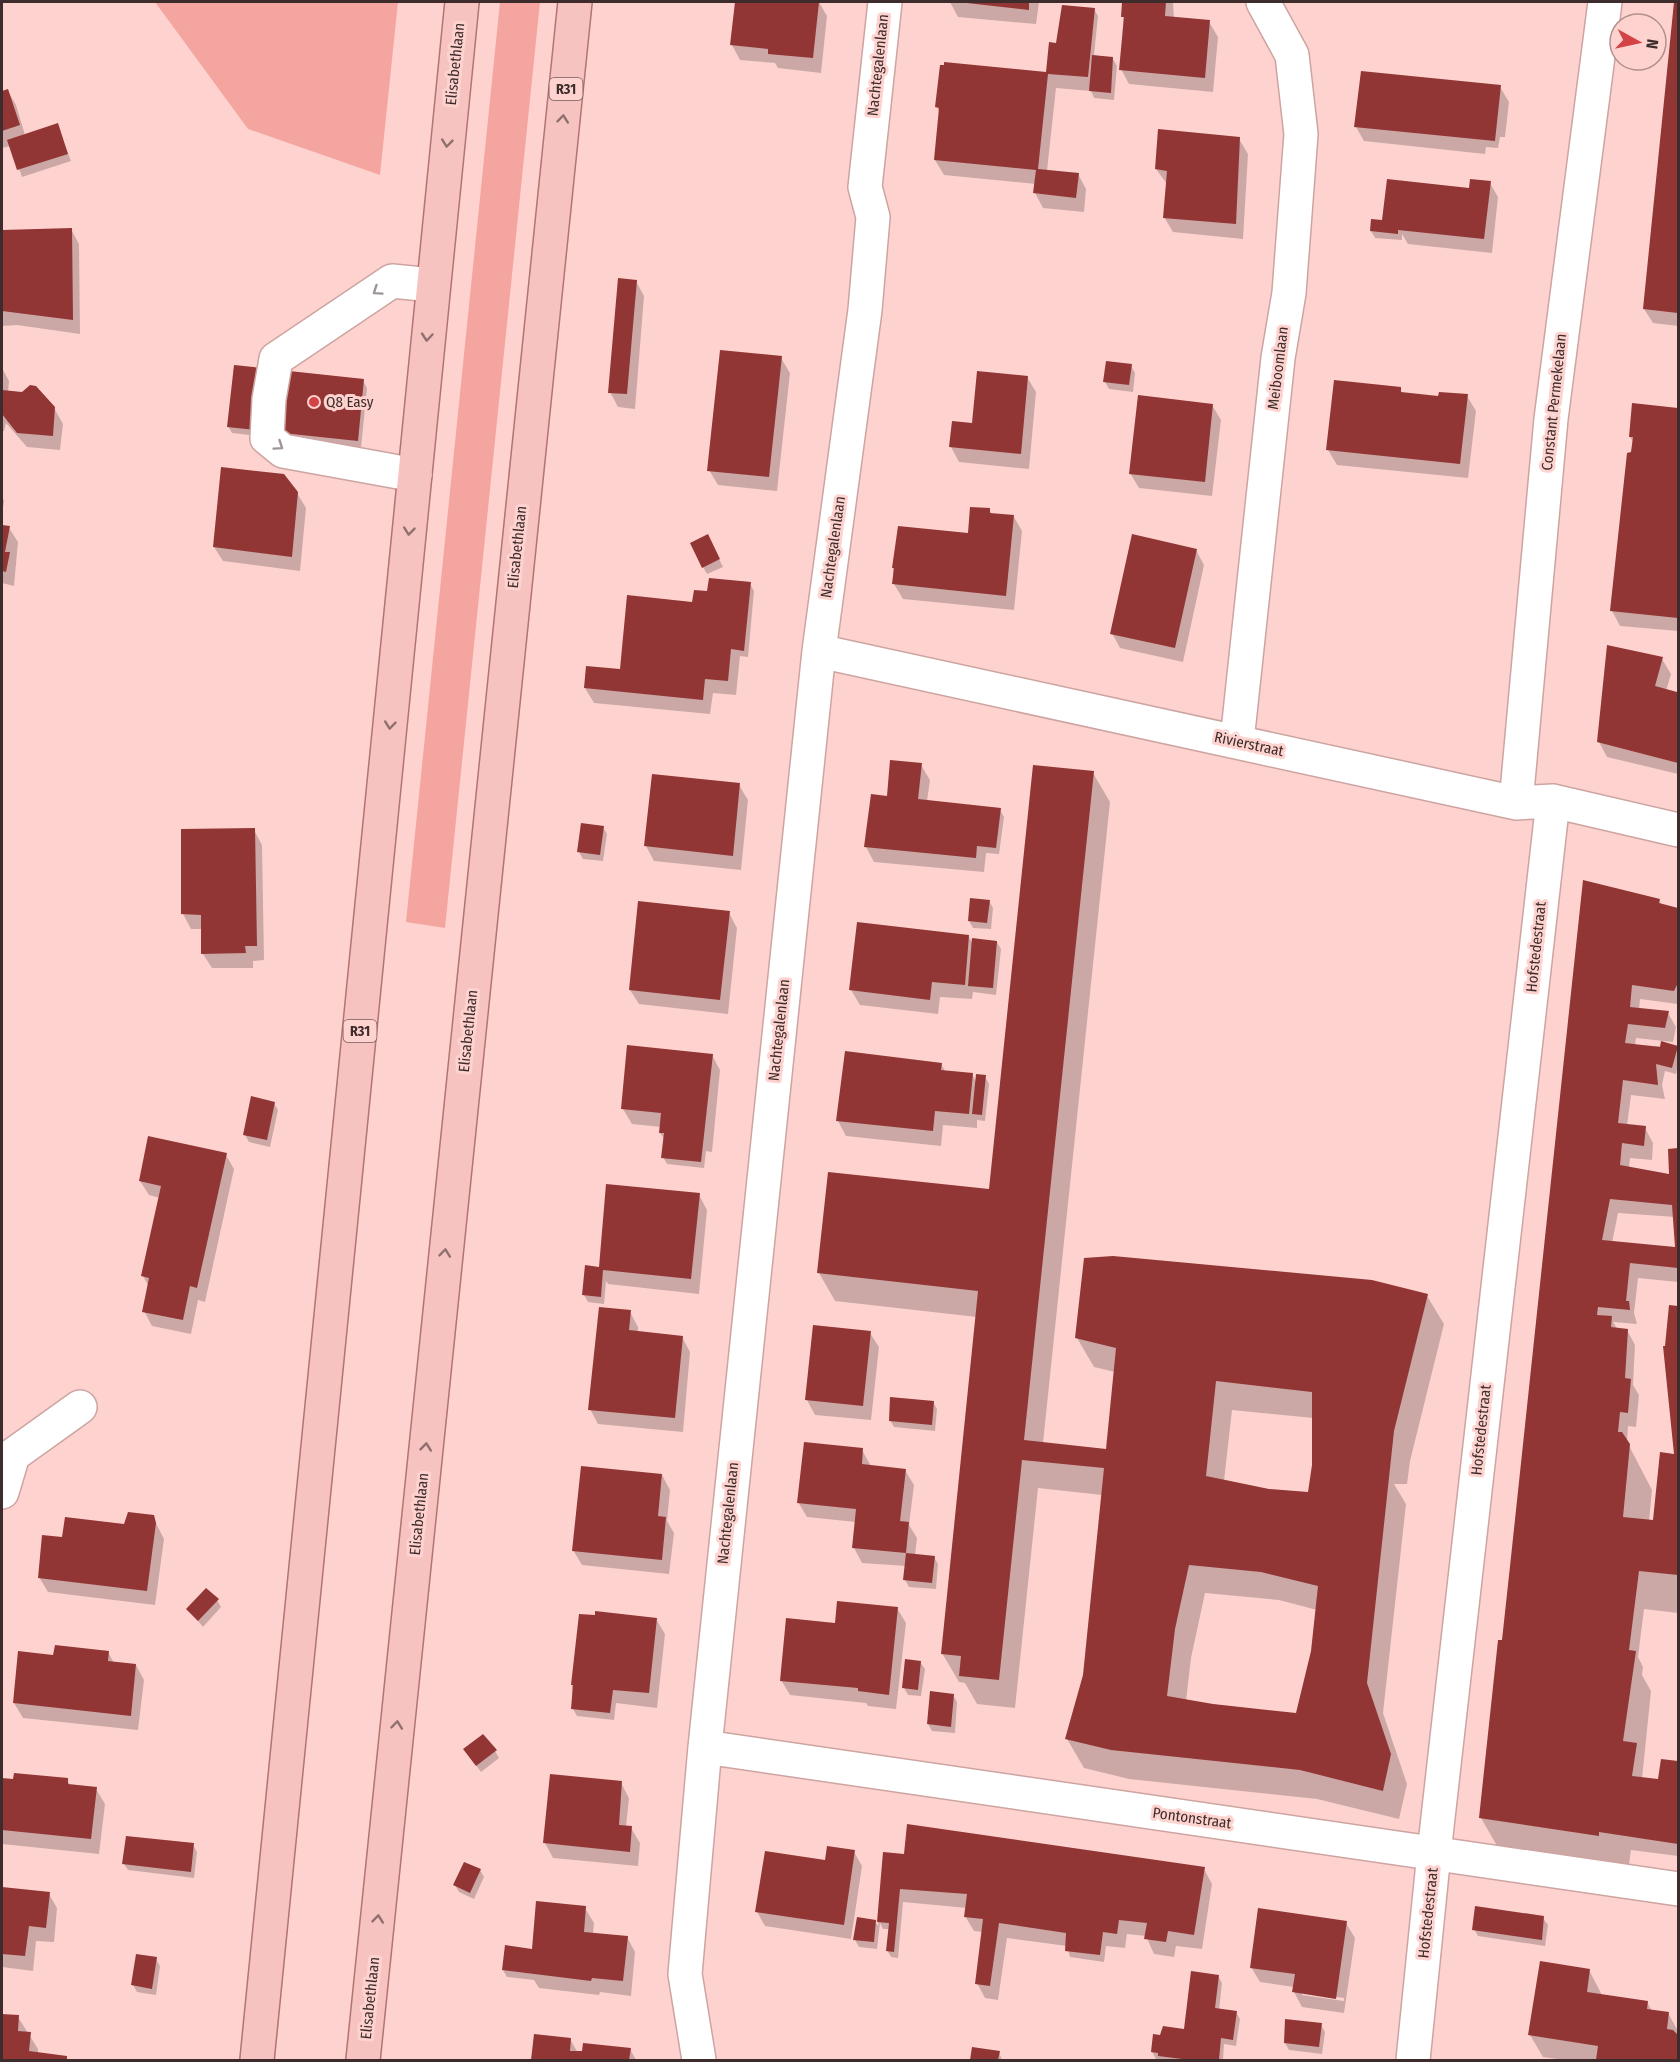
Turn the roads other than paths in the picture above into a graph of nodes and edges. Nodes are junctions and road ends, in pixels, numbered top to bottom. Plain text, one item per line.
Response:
1 (462, 2) edge
2 (575, 2) edge
3 (885, 2) edge
4 (1263, 2) edge
5 (1605, 2) edge
6 (432, 285) junction
7 (415, 475) junction
8 (819, 651) junction
9 (1237, 741) junction
10 (1553, 801) junction
11 (1516, 803) junction
12 (1678, 830) edge
13 (80, 1407) dead end
14 (2, 1492) edge
15 (705, 1747) junction
16 (1434, 1853) junction
17 (1678, 1889) edge
18 (257, 2061) edge
19 (363, 2061) edge
20 (699, 2061) edge
21 (1413, 2061) edge

1 -> 6 main road, Elisabethlaan / R31
19 -> 2 main road, Elisabethlaan / R31
3 - 8 street, Nachtegalenlaan
4 - 9 street, Meiboomlaan
5 - 11 street, Constant Permekelaan
6 -> 7 main road, Elisabethlaan / R31
6 -> 7 street
7 -> 18 main road, Elisabethlaan / R31
8 - 9 street, Rivierstraat
8 - 15 street, Nachtegalenlaan
9 - 11 street, Rivierstraat
10 - 11 street, Rivierstraat
10 - 12 street, Rivierstraat
10 - 16 street, Hofstedestraat
13 - 14 street
15 - 16 street, Pontonstraat
15 - 20 street, Nachtegalenlaan
16 - 17 street, Pontonstraat
16 - 21 street, Hofstedestraat

